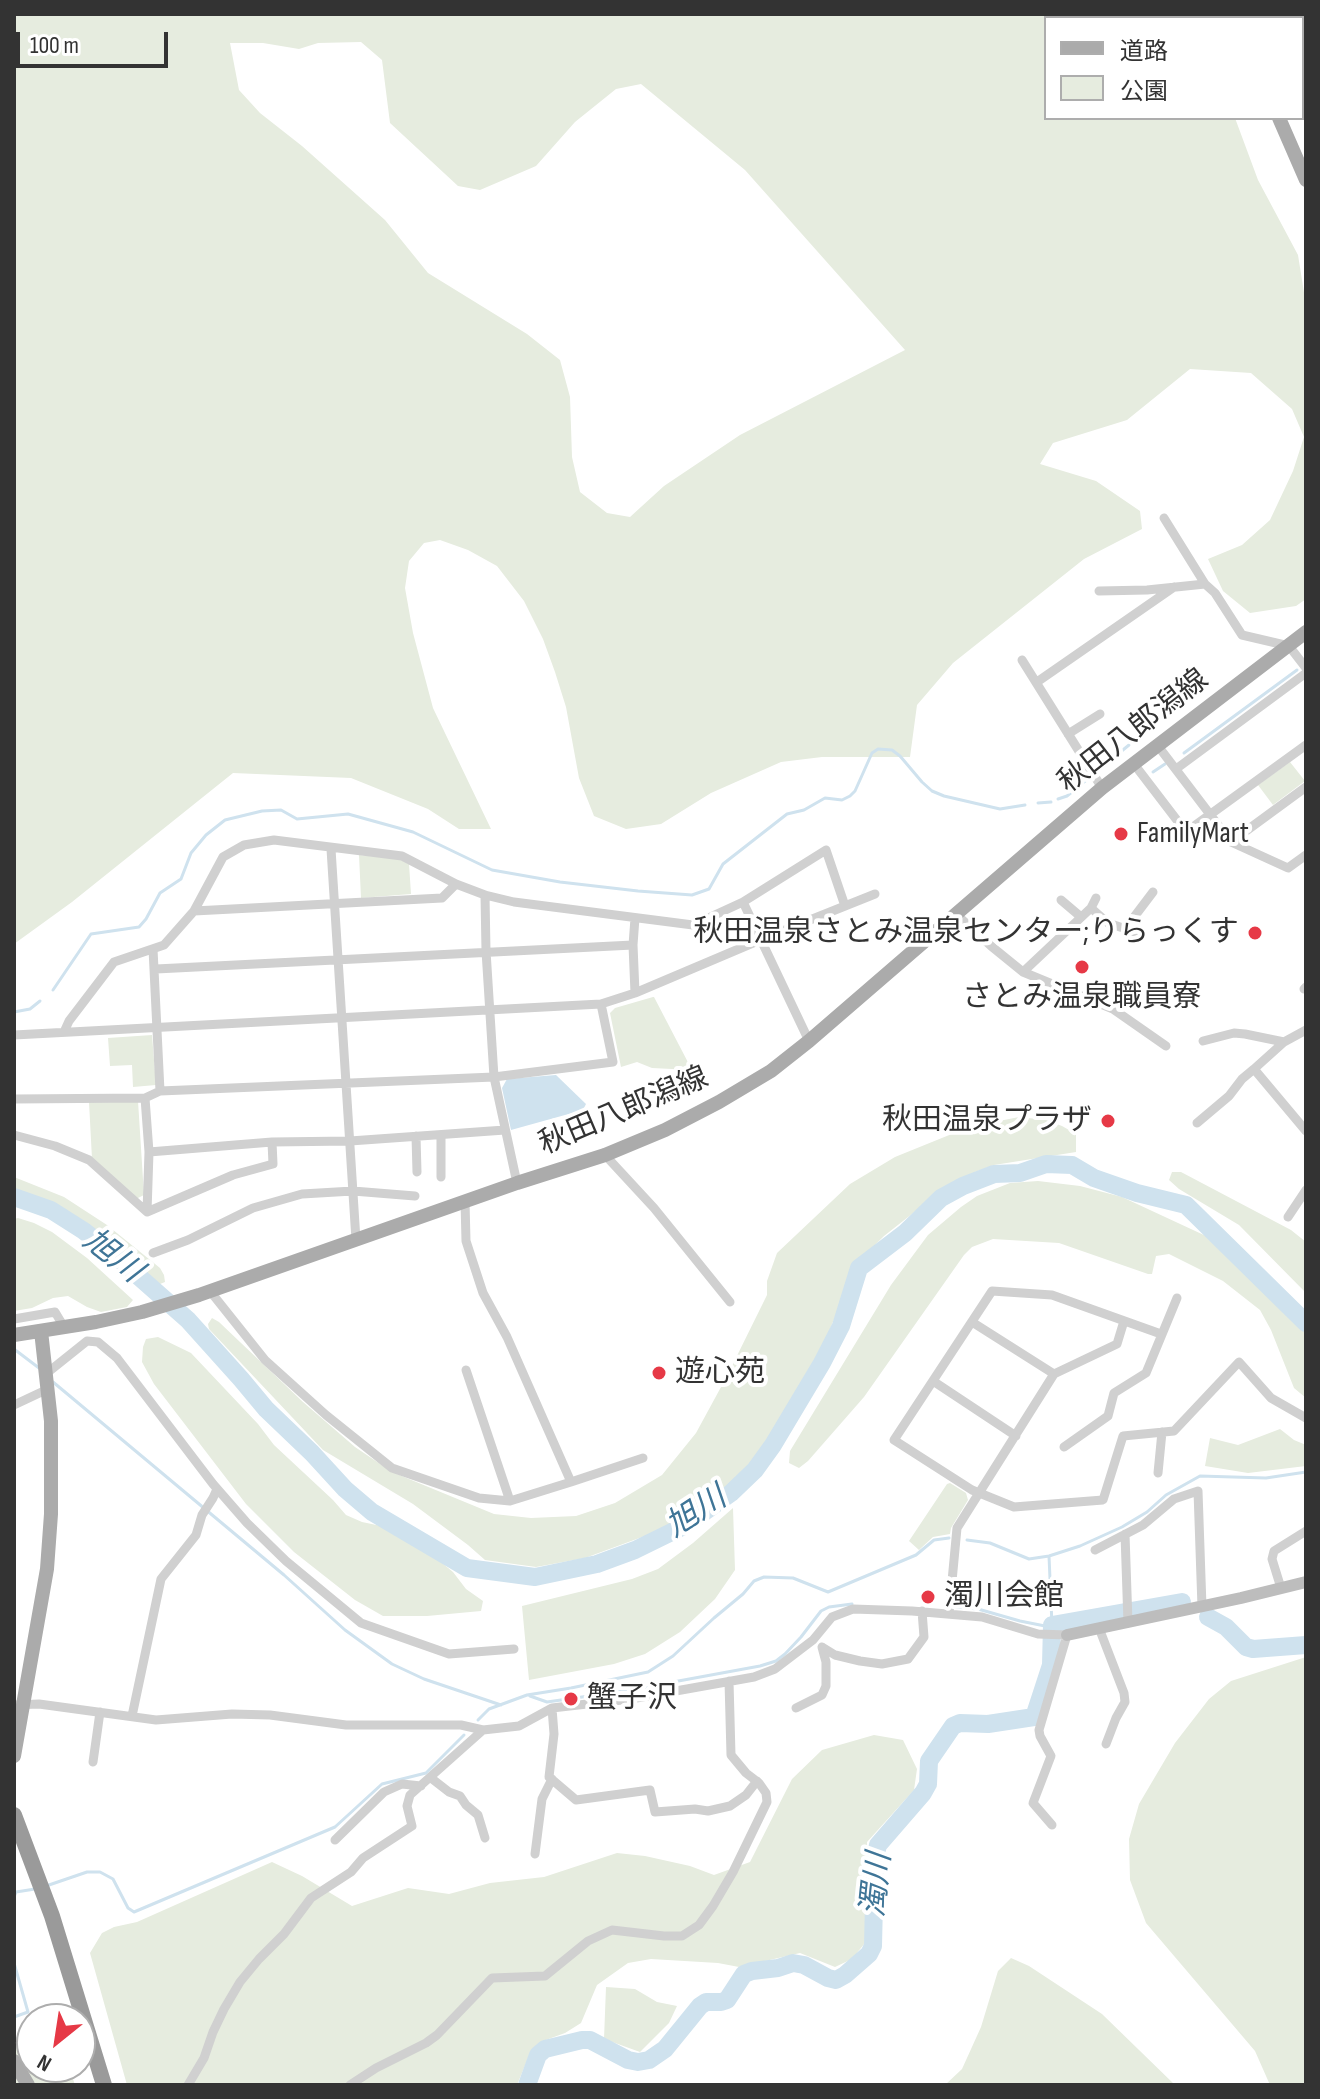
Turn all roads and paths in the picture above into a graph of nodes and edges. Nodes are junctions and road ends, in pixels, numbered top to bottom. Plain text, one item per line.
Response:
1 (1280, 120) edge
2 (1306, 180) edge
3 (1164, 518) dead end
4 (1205, 584) junction
5 (1174, 587) junction
6 (1099, 591) dead end
7 (1306, 632) edge
8 (1289, 646) junction
9 (1022, 660) dead end
10 (1306, 671) edge
11 (1037, 682) junction
12 (1100, 714) dead end
13 (1068, 734) junction
14 (1306, 745) edge
15 (1158, 746) junction
16 (1134, 764) junction
17 (1176, 769) junction
18 (1096, 779) junction
19 (1306, 787) edge
20 (1210, 816) junction
21 (1231, 842) junction
22 (331, 849) junction
23 (1306, 855) edge
24 (456, 884) junction
25 (1153, 892) dead end
26 (875, 894) dead end
27 (485, 895) junction
28 (1096, 898) dead end
29 (1061, 900) dead end
30 (743, 902) junction
31 (335, 905) junction
32 (845, 906) junction
33 (1091, 908) junction
34 (194, 911) junction
35 (956, 914) junction
36 (1081, 917) junction
37 (635, 918) junction
38 (760, 940) junction
39 (633, 945) junction
40 (153, 949) junction
41 (486, 951) junction
42 (338, 959) junction
43 (156, 969) junction
44 (1023, 972) junction
45 (635, 993) junction
46 (601, 1004) junction
47 (490, 1010) junction
48 (341, 1017) junction
49 (157, 1027) junction
50 (1306, 1030) edge
51 (64, 1032) junction
52 (14, 1035) edge
53 (809, 1041) junction
54 (1203, 1041) dead end
55 (1284, 1042) junction
56 (1166, 1046) dead end
57 (1254, 1069) junction
58 (494, 1077) junction
59 (346, 1083) junction
60 (160, 1091) junction
61 (145, 1098) junction
62 (14, 1099) edge
63 (1197, 1123) dead end
64 (505, 1130) junction
65 (1306, 1131) edge
66 (14, 1135) edge
67 (441, 1135) junction
68 (416, 1136) junction
69 (350, 1141) junction
70 (272, 1142) junction
71 (149, 1152) junction
72 (605, 1155) junction
73 (417, 1172) dead end
74 (441, 1177) dead end
75 (517, 1183) junction
76 (1306, 1190) edge
77 (353, 1191) junction
78 (415, 1196) dead end
79 (465, 1201) junction
80 (147, 1212) junction
81 (1288, 1217) dead end
82 (356, 1240) junction
83 (153, 1253) dead end
84 (205, 1293) junction
85 (1177, 1298) dead end
86 (730, 1302) dead end
87 (14, 1319) edge
88 (1124, 1321) junction
89 (972, 1322) junction
90 (64, 1327) junction
91 (41, 1331) junction
92 (1161, 1334) junction
93 (14, 1335) edge
94 (466, 1370) dead end
95 (47, 1373) junction
96 (1054, 1374) junction
97 (933, 1381) junction
98 (48, 1389) junction
99 (14, 1405) edge
100 (1306, 1418) edge
101 (1162, 1432) junction
102 (1016, 1436) junction
103 (1064, 1447) dead end
104 (643, 1458) dead end
105 (1158, 1473) dead end
106 (571, 1482) junction
107 (217, 1489) junction
108 (978, 1493) junction
109 (510, 1501) junction
110 (1306, 1531) edge
111 (1125, 1534) junction
112 (1095, 1550) dead end
113 (1306, 1582) edge
114 (1281, 1588) junction
115 (1202, 1607) junction
116 (922, 1611) junction
117 (949, 1613) junction
118 (1128, 1616) junction
119 (1099, 1628) junction
120 (1057, 1635) junction
121 (813, 1640) junction
122 (822, 1647) junction
123 (514, 1649) dead end
124 (729, 1681) junction
125 (18, 1705) edge
126 (552, 1708) junction
127 (796, 1708) dead end
128 (100, 1712) junction
129 (132, 1716) junction
130 (483, 1730) junction
131 (1106, 1744) dead end
132 (14, 1756) edge
133 (93, 1762) dead end
134 (431, 1778) junction
135 (552, 1779) junction
136 (757, 1781) junction
137 (421, 1786) junction
138 (14, 1815) edge
139 (1052, 1825) dead end
140 (485, 1838) dead end
141 (335, 1840) dead end
142 (535, 1854) dead end
143 (14, 2061) edge
144 (28, 2085) edge
145 (104, 2085) edge
146 (188, 2085) edge
147 (350, 2085) edge

1 - 2 main road
3 - 4 street
4 - 5 street
4 - 8 street
5 - 6 street
5 - 11 street
7 - 8 main road, 秋田八郎潟線
8 - 10 street
8 - 15 main road, 秋田八郎潟線
9 - 11 street
10 - 17 street
11 - 13 street
12 - 13 street
13 - 18 street
14 - 20 street
15 - 16 main road, 秋田八郎潟線
15 - 17 street
16 - 18 main road, 秋田八郎潟線
16 - 20 street
17 - 20 street
18 - 35 main road, 秋田八郎潟線
19 - 21 street
20 - 21 street
21 - 23 street
22 - 24 street
22 - 31 street
22 - 34 street
24 - 27 street
24 - 31 street
25 - 33 street
26 - 32 street
27 - 37 street
27 - 41 street
28 - 33 street
29 - 36 street
30 - 32 street
30 - 37 street
30 - 38 street
31 - 34 street
31 - 42 street
32 - 38 street
33 - 36 street
34 - 40 street
35 - 44 street
35 - 53 main road, 秋田八郎潟線
36 - 44 street
37 - 39 street
38 - 45 street
38 - 53 street
39 - 41 street
39 - 45 street
40 - 43 street
40 - 51 street
41 - 42 street
41 - 47 street
42 - 43 street
42 - 48 street
43 - 49 street
44 - 56 street
45 - 46 street
46 - 47 street
46 - 58 street
47 - 48 street
47 - 58 street
48 - 49 street
48 - 59 street
49 - 51 street
49 - 60 street
50 - 55 street
51 - 52 street
53 - 72 main road, 秋田八郎潟線
54 - 55 street
55 - 57 street
57 - 63 street
57 - 65 street
58 - 59 street
58 - 64 street
59 - 60 street
59 - 69 street
60 - 61 street
61 - 62 street
61 - 71 street
64 - 67 street
64 - 75 street
66 - 80 street
67 - 68 street
67 - 74 street
68 - 69 street
68 - 73 street
69 - 70 street
69 - 77 street
70 - 71 street
70 - 80 street
71 - 80 street
72 - 75 main road, 秋田八郎潟線
72 - 86 street
75 - 79 main road, 秋田八郎潟線
76 - 81 street
77 - 78 street
77 - 82 street
77 - 83 street
79 - 82 main road, 秋田八郎潟線
79 - 106 street
82 - 84 main road, 秋田八郎潟線
84 - 90 main road, 秋田八郎潟線
84 - 109 street
85 - 92 street
87 - 90 street
88 - 89 street
88 - 92 street
88 - 96 street
89 - 96 street
89 - 97 street
90 - 91 main road, 秋田八郎潟線
91 - 93 main road, 秋田八郎潟線
91 - 95 main road
92 - 103 street
94 - 109 street
95 - 98 main road
95 - 107 street
96 - 102 street
97 - 102 street
97 - 108 street
98 - 99 street
98 - 125 main road
100 - 101 street
101 - 105 street
101 - 108 street
102 - 108 street
104 - 106 street
106 - 109 street
107 - 123 street
107 - 129 street
108 - 117 street
110 - 114 street
111 - 112 street
111 - 115 street
111 - 118 street
113 - 114 street
114 - 115 street
115 - 118 street
116 - 117 street
116 - 121 street
116 - 122 street
117 - 120 street
118 - 119 street
119 - 120 street
119 - 131 street
120 - 139 street
121 - 122 street
121 - 124 street
122 - 127 street
124 - 126 street
124 - 136 street
125 - 128 street
125 - 132 main road
126 - 130 street
126 - 135 street
128 - 129 street
128 - 133 street
129 - 130 street
130 - 134 street
134 - 137 street
134 - 140 street
135 - 136 street
135 - 142 street
136 - 147 street
137 - 141 street
137 - 146 street
138 - 145 highway
143 - 144 main road

